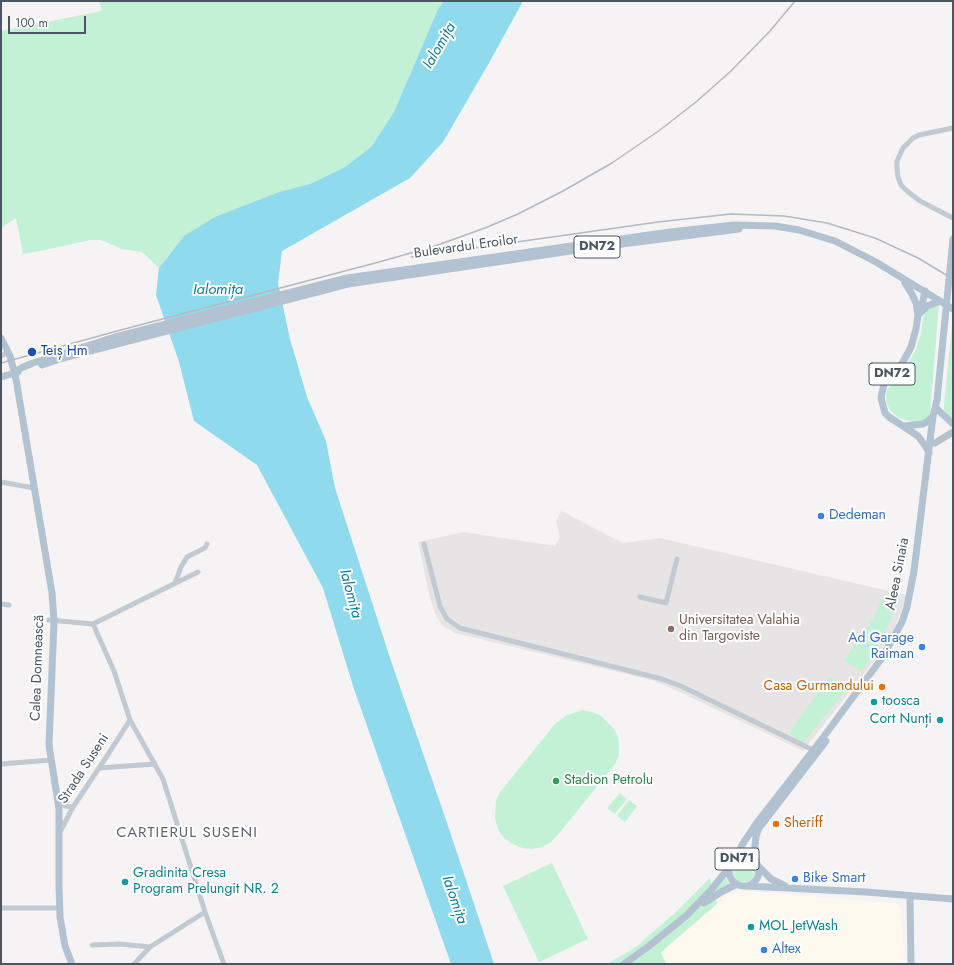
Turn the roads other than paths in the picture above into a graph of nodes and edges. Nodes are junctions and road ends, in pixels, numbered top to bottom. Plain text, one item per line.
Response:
1 (952, 130) edge
2 (953, 218) edge
3 (953, 239) edge
4 (905, 283) junction
5 (316, 288) junction
6 (923, 289) junction
7 (940, 301) junction
8 (916, 302) junction
9 (953, 309) edge
10 (920, 313) junction
11 (1, 338) edge
12 (9, 352) junction
13 (1, 356) edge
14 (14, 373) junction
15 (1, 377) edge
16 (936, 408) junction
17 (933, 416) junction
18 (953, 424) edge
19 (904, 426) junction
20 (953, 432) edge
21 (935, 443) junction
22 (930, 453) junction
23 (1, 482) edge
24 (32, 487) junction
25 (207, 544) dead end
26 (424, 544) dead end
27 (677, 559) dead end
28 (198, 572) dead end
29 (176, 583) junction
30 (640, 597) dead end
31 (1, 604) edge
32 (9, 605) dead end
33 (52, 620) junction
34 (93, 624) junction
35 (130, 720) junction
36 (813, 750) junction
37 (50, 760) junction
38 (1, 764) edge
39 (155, 764) junction
40 (99, 768) junction
41 (59, 801) junction
42 (73, 807) junction
43 (58, 816) junction
44 (68, 816) junction
45 (59, 833) junction
46 (733, 862) junction
47 (757, 864) junction
48 (737, 884) junction
49 (747, 886) junction
50 (791, 888) junction
51 (910, 896) junction
52 (953, 899) edge
53 (1, 908) edge
54 (57, 908) junction
55 (206, 912) junction
56 (687, 915) junction
57 (92, 945) dead end
58 (150, 946) junction
59 (69, 962) edge
60 (134, 964) edge
61 (224, 964) edge
62 (624, 964) edge
63 (911, 964) edge

1 - 2 street
3 - 16 main road, Aleea Sinaia, bridge
4 - 5 main road, Bulevardul Eroilor / DN72
4 - 6 main road, Bulevardul Eroilor / DN72
4 - 8 main road, DN72
5 - 6 main road, Bulevardul Eroilor / DN72
5 - 14 main road, Bulevardul Eroilor / DN72
6 - 7 main road, Bulevardul Eroilor / DN72
6 - 8 main road, DN72
6 - 10 main road, DN72
7 - 9 main road, DN72
7 - 10 main road
8 - 10 main road, DN72
10 - 19 main road, DN72
11 - 12 main road
12 - 13 street
12 - 14 main road
14 - 15 main road, Bulevardul Eroilor / DN72
14 - 24 main road, Calea Domnească
14 - 24 main road, Calea Domnească
16 - 17 main road, Aleea Sinaia
16 - 18 main road
16 - 21 main road, Aleea Sinaia
17 - 19 main road
17 - 22 main road, Aleea Sinaia
19 - 22 main road, DN72
20 - 21 main road
21 - 47 main road, Aleea Sinaia / DN71
22 - 36 main road, Aleea Sinaia
23 - 24 street
24 - 33 main road, Calea Domnească
25 - 29 street
26 - 36 street
27 - 30 street
28 - 29 street
29 - 34 street
31 - 32 street
33 - 34 street
33 - 37 main road, Calea Domnească
34 - 35 street
35 - 39 street
35 - 40 street, Strada Suseni
36 - 46 main road, Aleea Sinaia
37 - 38 street
37 - 41 main road, Calea Domnească
37 - 43 main road, Calea Domnească
39 - 40 street
39 - 55 street
40 - 42 street, Strada Suseni
41 - 42 street
41 - 43 main road, Calea Domnească
42 - 44 street, Strada Suseni
43 - 44 street
43 - 45 main road, Calea Domnească
43 - 54 main road, Calea Domnească
44 - 45 street, Strada Suseni
45 - 54 main road, Calea Domnească
46 - 47 main road, DN71
46 - 48 main road, DN71
46 - 56 main road, Aleea Sinaia
47 - 49 main road, Aleea Sinaia / DN71
47 - 50 main road
48 - 49 main road, DN71
48 - 56 main road
49 - 50 main road
50 - 51 main road
51 - 52 main road
51 - 63 main road
53 - 54 street
54 - 59 main road, Calea Domnească
55 - 58 street
55 - 61 street
56 - 62 main road
57 - 58 street
58 - 60 street

